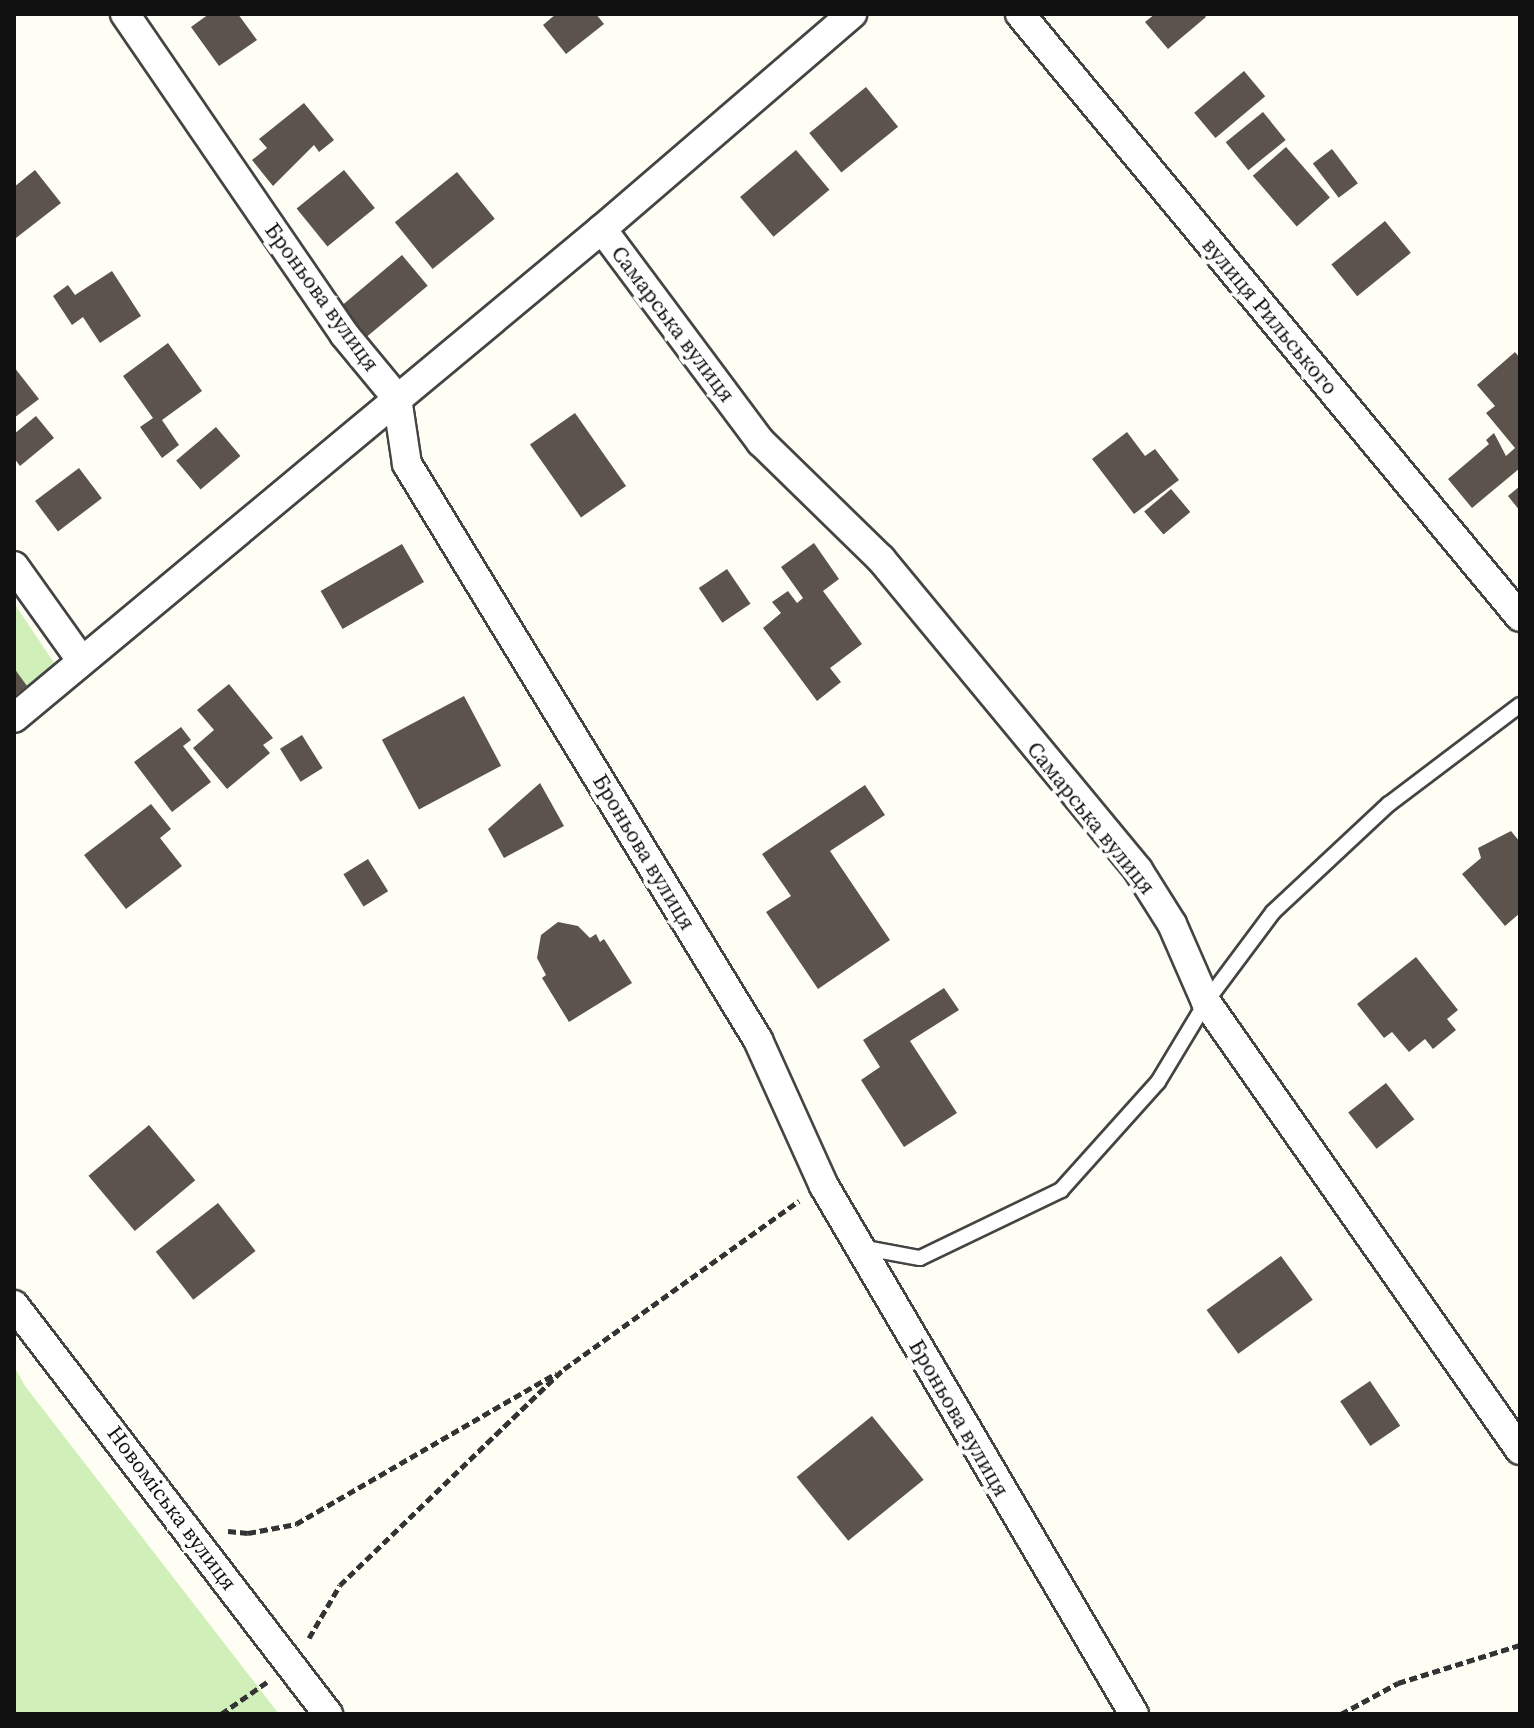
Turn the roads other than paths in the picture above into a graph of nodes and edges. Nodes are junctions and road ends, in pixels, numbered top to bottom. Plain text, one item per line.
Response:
1 (125, 14) edge
2 (852, 14) edge
3 (1020, 14) edge
4 (602, 229) junction
5 (397, 398) junction
6 (14, 566) edge
7 (1520, 617) edge
8 (81, 660) junction
9 (1520, 705) edge
10 (14, 718) edge
11 (1206, 1002) junction
12 (860, 1247) junction
13 (14, 1305) edge
14 (1520, 1450) edge
15 (328, 1714) edge
16 (1134, 1714) edge

1 - 5 street, Броньова вулиця
2 - 4 street
3 - 7 street, вулиця Рильського
4 - 5 street
4 - 11 street, Самарська вулиця
5 - 8 street
5 - 12 street, Броньова вулиця
6 - 8 street
8 - 10 street
9 - 11 lane
11 - 12 lane
11 - 14 street, Самарська вулиця
12 - 16 street, Броньова вулиця
13 - 15 street, Новоміська вулиця

